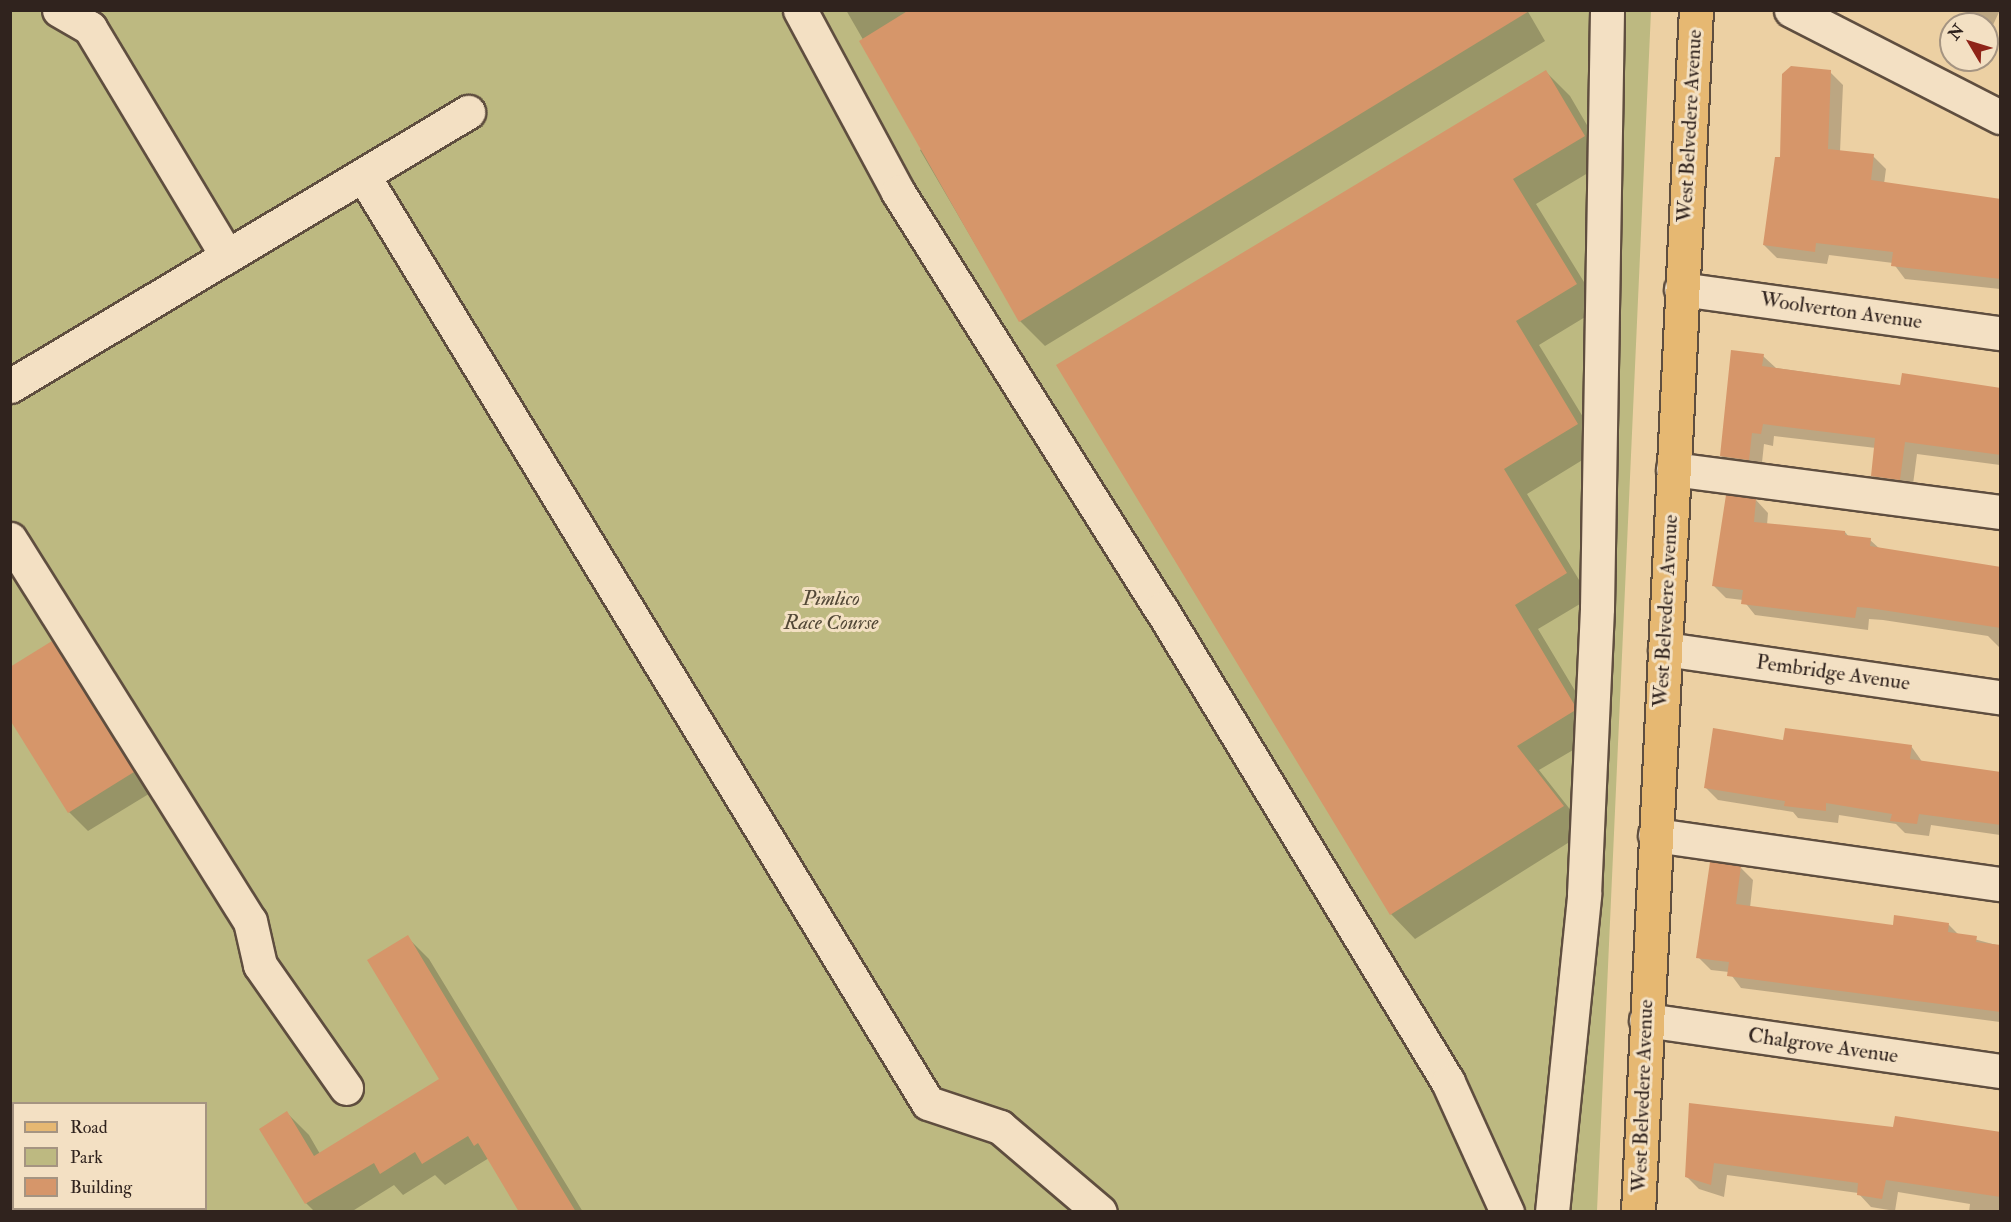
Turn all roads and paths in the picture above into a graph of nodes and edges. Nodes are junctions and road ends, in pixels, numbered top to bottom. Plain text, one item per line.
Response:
1 (59, 10) edge
2 (800, 10) edge
3 (1607, 10) edge
4 (1696, 10) edge
5 (1791, 10) edge
6 (93, 19) edge
7 (468, 112) dead end
8 (2001, 117) edge
9 (363, 175) junction
10 (227, 256) junction
11 (1681, 289) junction
12 (2001, 333) edge
13 (10, 386) edge
14 (1673, 469) junction
15 (2001, 512) edge
16 (10, 539) edge
17 (1665, 649) junction
18 (2001, 697) edge
19 (1655, 835) junction
20 (2001, 884) edge
21 (1646, 1020) junction
22 (2001, 1071) edge
23 (346, 1088) dead end
24 (1641, 1211) edge
25 (1100, 1212) edge
26 (1507, 1212) edge
27 (1552, 1212) edge

1 - 6 street
2 - 26 street
3 - 27 street
4 - 11 main road, West Belvedere Avenue
5 - 8 street
6 - 10 street
7 - 9 street
9 - 10 street
9 - 25 street
10 - 13 street
11 - 12 street, Woolverton Avenue
11 - 14 main road, West Belvedere Avenue
14 - 15 street
14 - 17 main road, West Belvedere Avenue
16 - 23 street
17 - 18 street, Pembridge Avenue
17 - 19 main road, West Belvedere Avenue
19 - 20 street
19 - 21 main road, West Belvedere Avenue
21 - 22 street, Chalgrove Avenue
21 - 24 main road, West Belvedere Avenue

